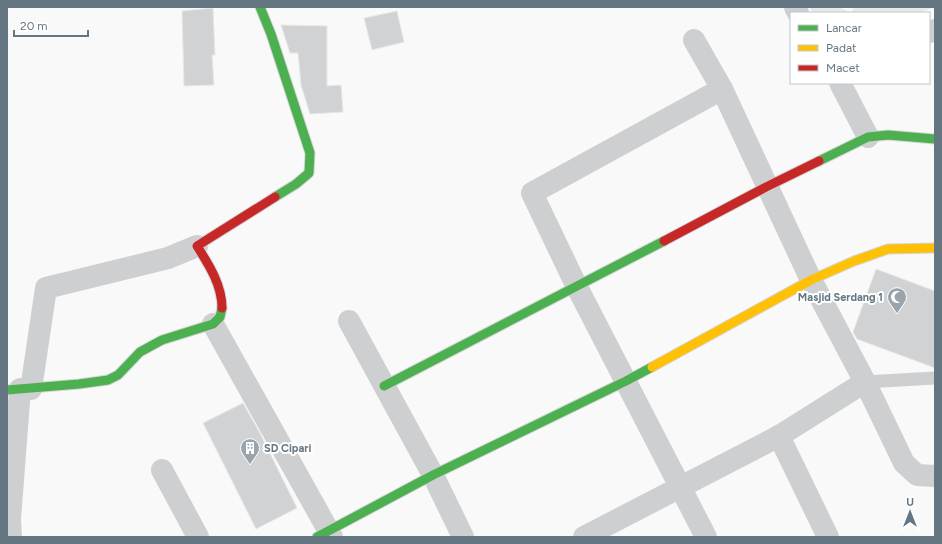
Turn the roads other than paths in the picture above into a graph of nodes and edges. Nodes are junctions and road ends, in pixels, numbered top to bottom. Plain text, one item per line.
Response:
1 (260, 7) edge
2 (694, 40) dead end
3 (841, 84) edge
4 (722, 89) junction
5 (868, 137) junction
6 (935, 139) edge
7 (766, 187) junction
8 (197, 246) junction
9 (935, 248) edge
10 (811, 280) junction
11 (577, 288) junction
12 (349, 321) dead end
13 (213, 324) junction
14 (935, 378) edge
15 (626, 381) junction
16 (865, 382) junction
17 (384, 386) junction
18 (19, 389) edge
19 (779, 436) junction
20 (162, 470) dead end
21 (433, 475) junction
22 (935, 476) edge
23 (680, 486) junction
24 (326, 535) edge
25 (11, 537) edge
26 (198, 537) edge
27 (463, 537) edge
28 (584, 537) edge
29 (706, 537) edge
30 (828, 537) edge

1 - 8 street
2 - 4 street
3 - 5 street
4 - 7 street
4 - 11 street
5 - 6 street
5 - 7 street
7 - 10 street
7 - 11 street
8 - 13 street
8 - 18 street
9 - 10 street
10 - 15 street
10 - 16 street
11 - 15 street
11 - 17 street
12 - 17 street
13 - 18 street
13 - 24 street
14 - 16 lane
15 - 21 street
15 - 23 street
16 - 19 street
16 - 22 street
17 - 21 street
18 - 25 street
19 - 23 street
19 - 30 street
20 - 26 street
21 - 24 street
21 - 27 street
23 - 28 street
23 - 29 street

